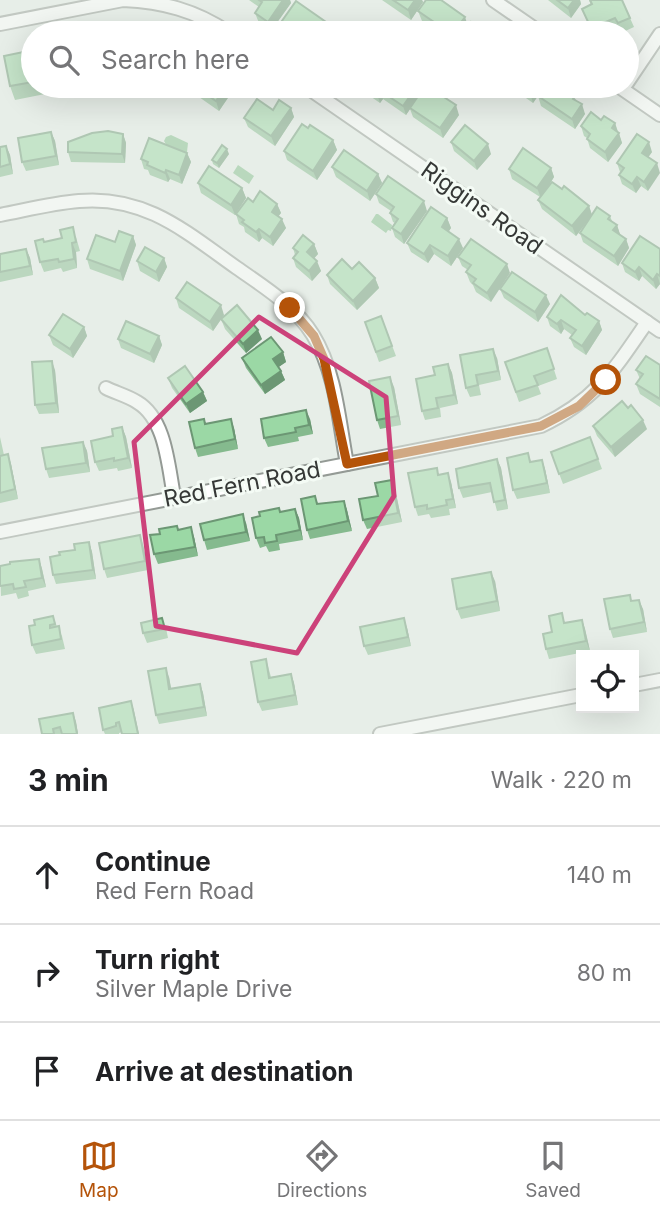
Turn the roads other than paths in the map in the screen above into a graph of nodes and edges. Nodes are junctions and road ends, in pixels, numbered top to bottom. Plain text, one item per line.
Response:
1 (493, 0) edge
2 (151, 1) edge
3 (206, 21) edge
4 (524, 21) edge
5 (0, 24) edge
6 (660, 34) edge
7 (639, 64) edge
8 (322, 98) edge
9 (638, 98) edge
10 (660, 115) edge
11 (0, 215) edge
12 (647, 322) junction
13 (660, 331) edge
14 (106, 388) dead end
15 (347, 464) junction
16 (174, 496) junction
17 (0, 532) edge
18 (660, 680) edge
19 (639, 684) edge
20 (576, 696) edge
21 (425, 730) edge
22 (380, 734) edge

1 - 4 street
2 - 3 street
2 - 5 street
6 - 7 street
8 - 12 street, Riggins Road
9 - 10 street
11 - 15 street
12 - 13 street, Riggins Road
12 - 15 street, Red Fern Road
14 - 16 street
15 - 16 street, Red Fern Road
16 - 17 street, Red Fern Road
18 - 19 street
20 - 21 street
21 - 22 street

